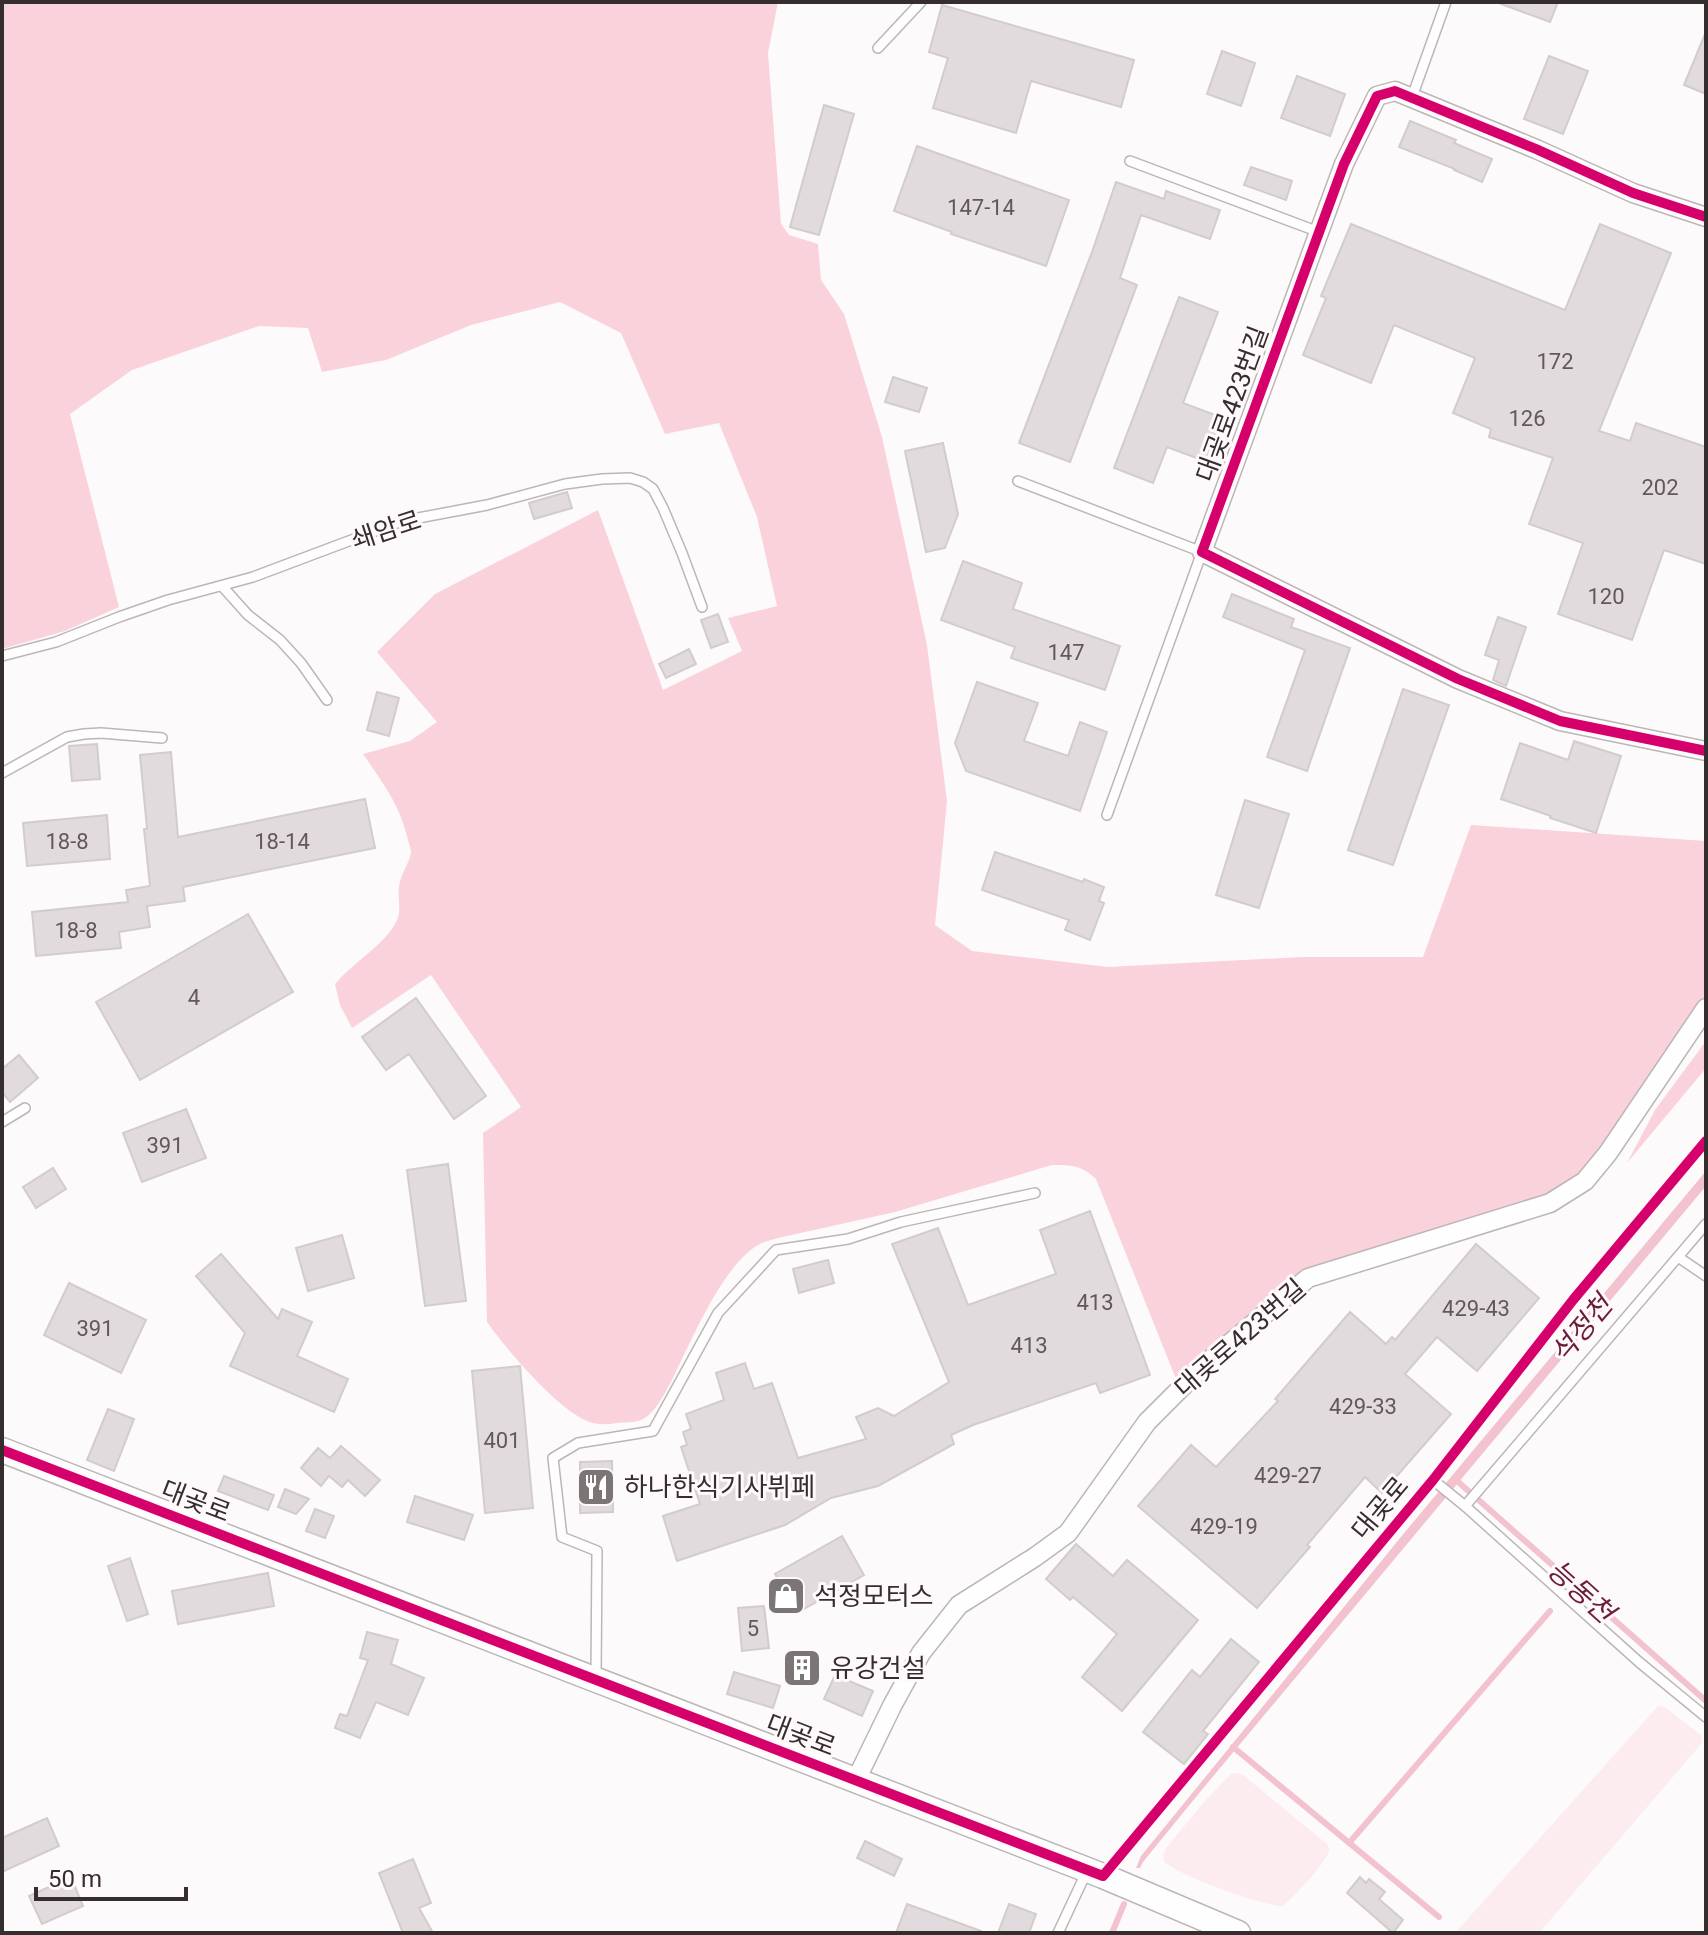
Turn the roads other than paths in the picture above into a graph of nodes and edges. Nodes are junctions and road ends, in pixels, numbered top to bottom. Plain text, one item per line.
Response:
1 (921, 2) edge
2 (1446, 2) edge
3 (878, 48) dead end
4 (1412, 97) junction
5 (1130, 161) dead end
6 (1706, 217) edge
7 (1319, 232) junction
8 (1018, 481) dead end
9 (1202, 552) junction
10 (222, 586) junction
11 (702, 607) dead end
12 (2, 656) edge
13 (327, 700) dead end
14 (162, 738) dead end
15 (1706, 751) edge
16 (2, 773) edge
17 (1107, 815) dead end
18 (1706, 1008) edge
19 (25, 1108) dead end
20 (2, 1122) edge
21 (1706, 1141) edge
22 (1035, 1193) dead end
23 (1706, 1224) edge
24 (1678, 1257) junction
25 (1706, 1276) edge
26 (2, 1450) edge
27 (1435, 1482) junction
28 (1464, 1503) junction
29 (596, 1679) junction
30 (1706, 1717) edge
31 (856, 1780) junction
32 (1095, 1872) junction
33 (1058, 1933) edge
34 (1238, 1933) edge

1 - 3 lane
2 - 4 lane
4 - 6 street, 대곶로423번길
4 - 7 street, 대곶로423번길
5 - 7 lane
7 - 9 street, 대곶로423번길
8 - 9 lane
9 - 15 street
9 - 17 lane, 대곶로423번길
10 - 11 lane, 쇄암로
10 - 12 lane, 쇄암로
10 - 13 lane
14 - 16 lane
18 - 31 street, 대곶로423번길
19 - 20 lane
21 - 27 lane, 대곶로
22 - 29 lane
23 - 24 lane
24 - 25 lane
24 - 28 lane
26 - 29 street, 대곶로
27 - 28 lane
27 - 32 lane, 대곶로
28 - 30 lane
29 - 31 street, 대곶로
31 - 32 street, 대곶로
32 - 33 lane
32 - 34 street, 대곶로

